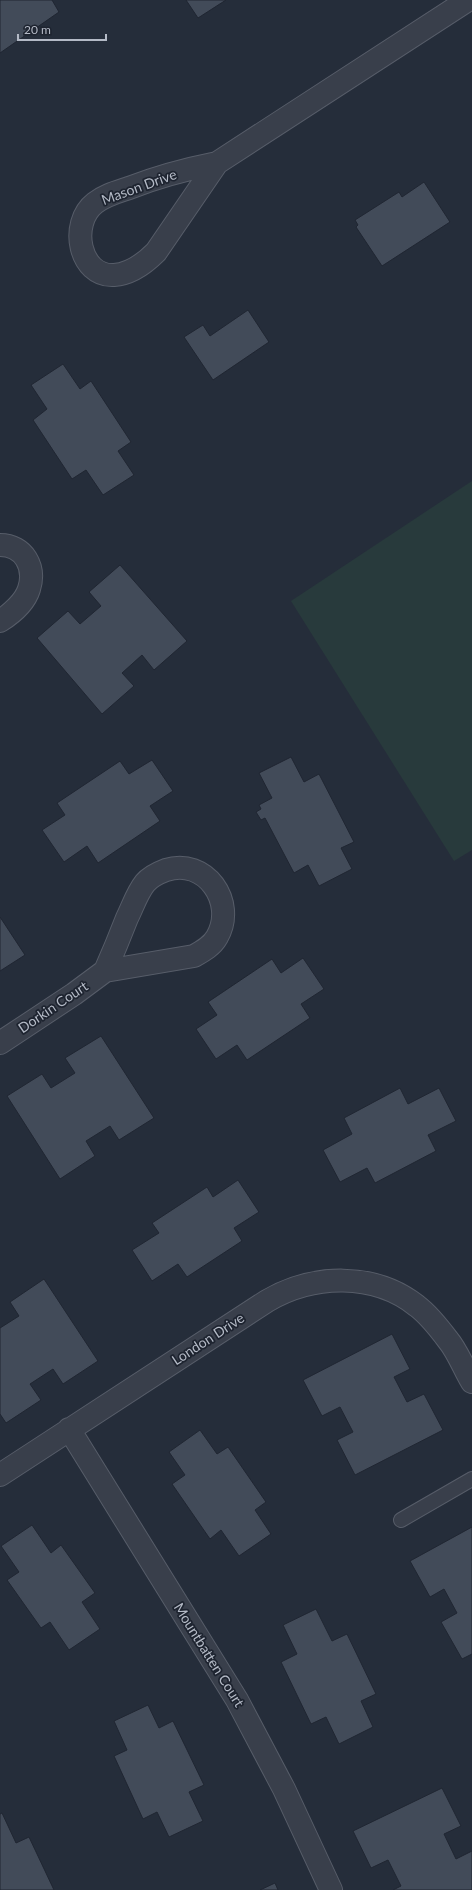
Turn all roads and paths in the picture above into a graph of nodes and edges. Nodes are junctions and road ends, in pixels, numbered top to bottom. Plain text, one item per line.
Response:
1 (468, 0) edge
2 (217, 163) junction
3 (0, 545) edge
4 (0, 621) edge
5 (105, 971) junction
6 (0, 1043) edge
7 (472, 1382) edge
8 (68, 1429) junction
9 (0, 1474) edge
10 (472, 1479) edge
11 (401, 1520) dead end
12 (331, 1890) edge

1 - 2 street, Mason Drive
2 - 2 street, Mason Drive
3 - 4 street
5 - 5 street, Dorkin Court
5 - 6 street, Dorkin Court
7 - 8 street, London Drive
8 - 9 street, London Drive
8 - 12 street, Mountbatten Court
10 - 11 lane

